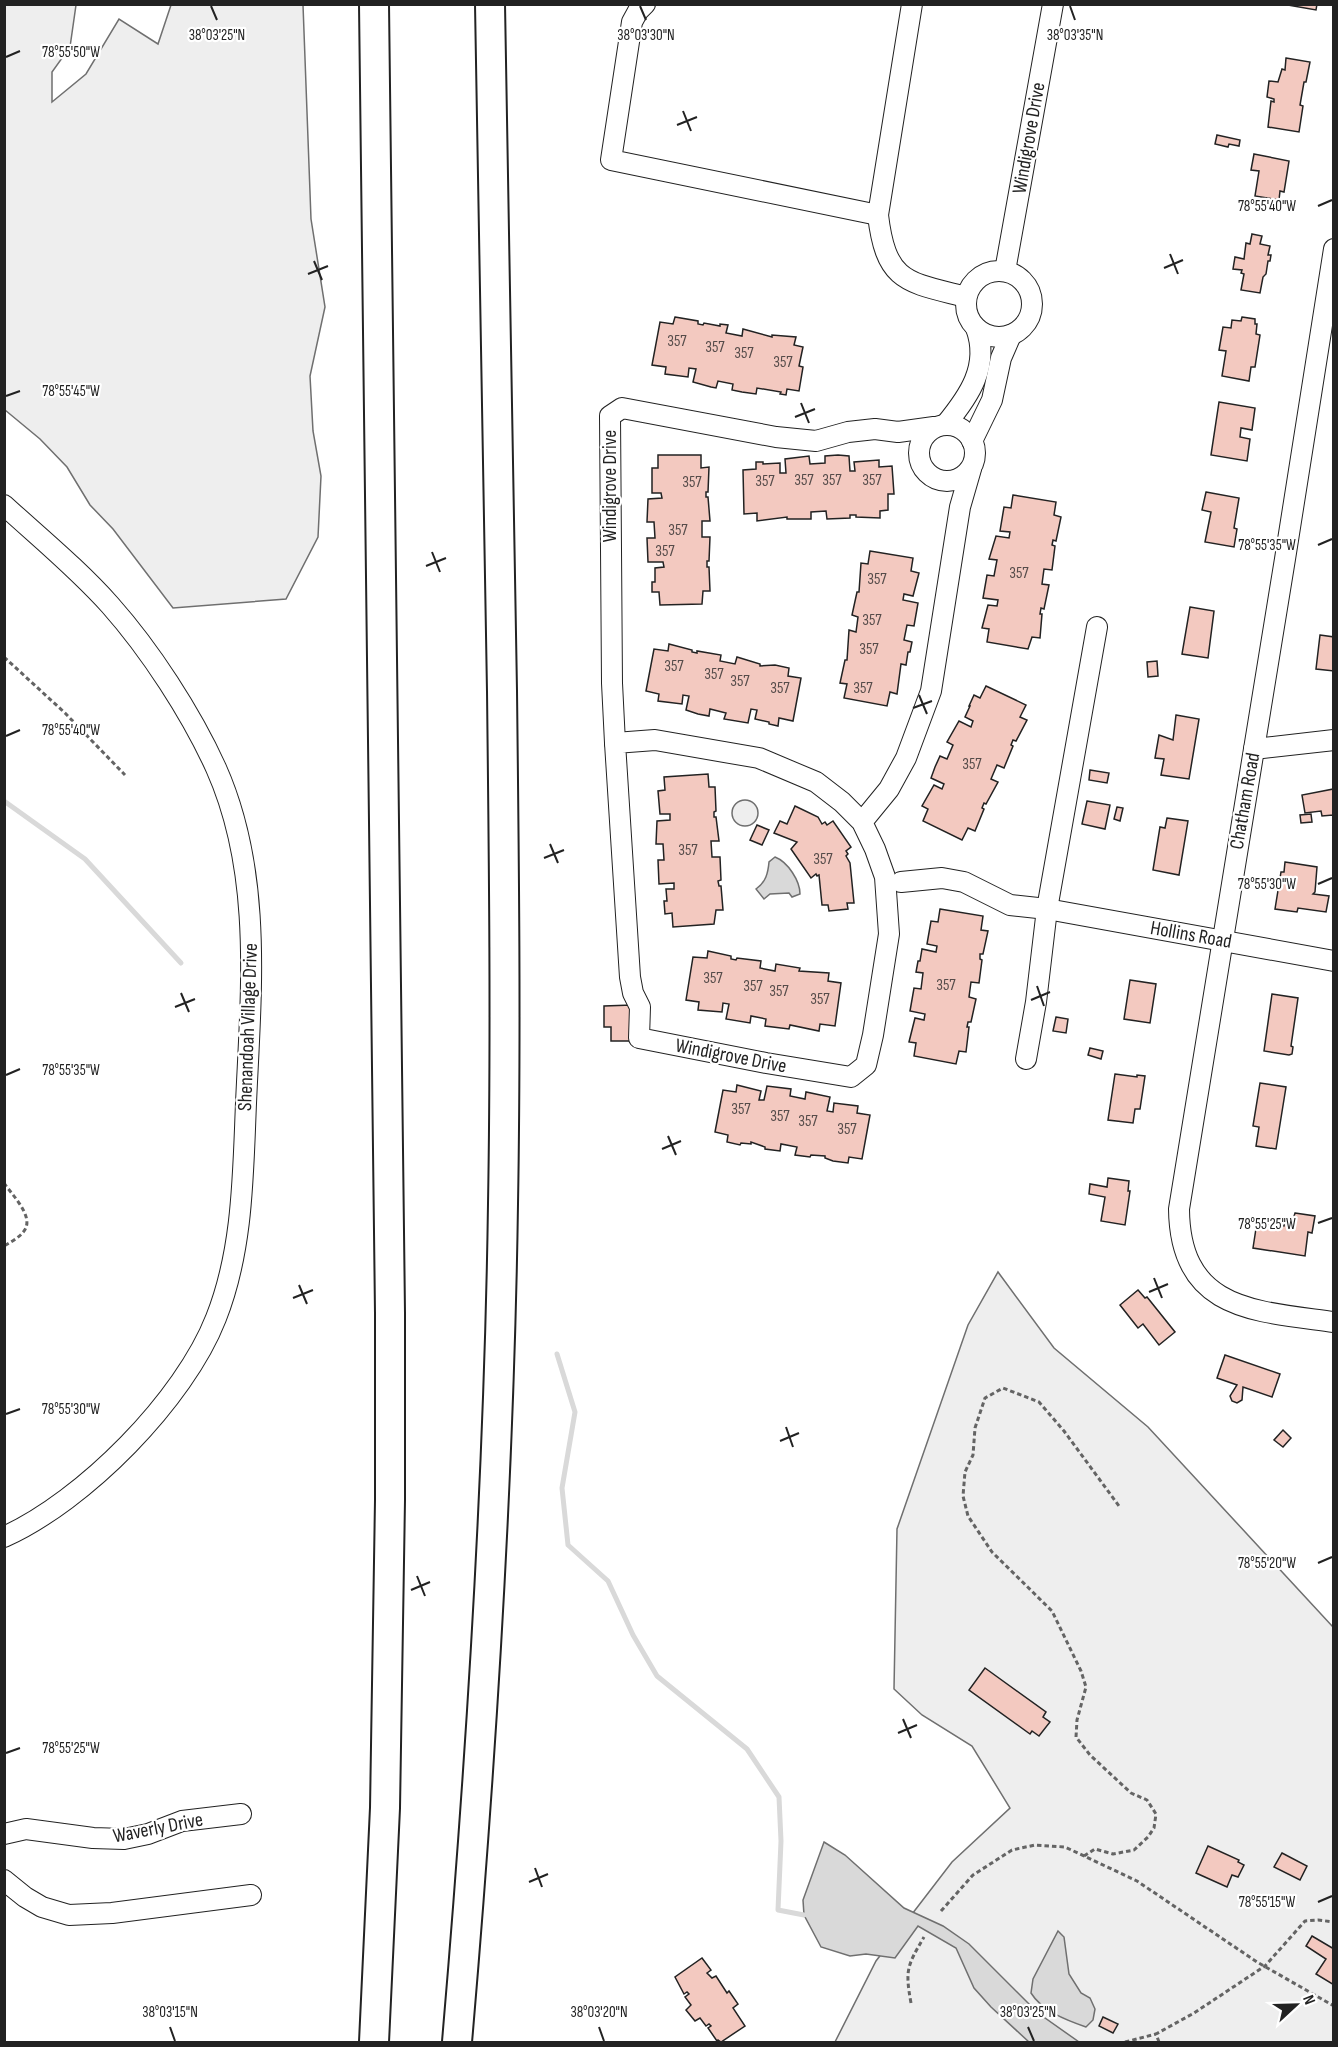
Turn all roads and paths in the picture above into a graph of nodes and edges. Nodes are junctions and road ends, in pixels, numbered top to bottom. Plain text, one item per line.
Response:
1 (374, 4) edge
2 (490, 4) edge
3 (645, 4) edge
4 (912, 4) edge
5 (1053, 4) edge
6 (878, 216) junction
7 (1334, 249) edge
8 (1005, 271) junction
9 (966, 297) junction
10 (976, 328) junction
11 (1011, 335) junction
12 (1326, 340) edge
13 (940, 426) junction
14 (898, 432) junction
15 (972, 441) junction
16 (918, 454) junction
17 (971, 469) junction
18 (942, 481) junction
19 (4, 505) edge
20 (960, 507) junction
21 (1096, 627) dead end
22 (4, 657) edge
23 (1334, 740) edge
24 (615, 743) junction
25 (1254, 749) junction
26 (125, 775) dead end
27 (862, 822) junction
28 (902, 882) dead end
29 (1047, 909) junction
30 (1222, 940) junction
31 (1334, 961) edge
32 (1026, 1059) dead end
33 (4, 1183) edge
34 (4, 1246) edge
35 (1334, 1322) edge
36 (1119, 1506) dead end
37 (4, 1537) edge
38 (241, 1814) dead end
39 (4, 1834) edge
40 (1084, 1856) junction
41 (4, 1880) edge
42 (250, 1895) dead end
43 (941, 1911) dead end
44 (1334, 1922) edge
45 (924, 1937) dead end
46 (1265, 1966) junction
47 (911, 2003) dead end
48 (1334, 2006) edge
49 (1156, 2034) junction
50 (374, 2043) edge
51 (458, 2043) edge
52 (1125, 2043) edge
53 (1159, 2043) edge

1 - 50 highway
2 - 51 highway
3 - 6 street
4 - 6 street
5 - 8 street, Windigrove Drive
6 - 9 street
7 - 12 street, Chatham Road
8 - 9 street
8 - 11 street
9 - 10 street
10 - 11 street
10 - 13 street
11 - 15 street
12 - 25 street, Chatham Road
13 - 14 street, Windigrove Drive
13 - 15 street
13 - 16 street
14 - 16 street
14 - 24 street, Windigrove Drive
15 - 17 street
16 - 18 street
17 - 18 street
17 - 20 street
18 - 20 street
19 - 37 street, Shenandoah Village Drive
20 - 27 street
21 - 29 street
22 - 26 path
23 - 25 street
24 - 27 street, Windigrove Drive
24 - 27 street, Windigrove Drive
25 - 30 street, Chatham Road
28 - 29 street, Hollins Road
29 - 30 street, Hollins Road
29 - 32 street
30 - 31 street, Hollins Road
30 - 35 street, Chatham Road
33 - 34 path
36 - 40 path
38 - 39 street, Waverly Drive
40 - 43 path
40 - 46 path
41 - 42 street
44 - 46 path
45 - 47 path
46 - 48 path
46 - 49 path
49 - 52 path
49 - 53 path

